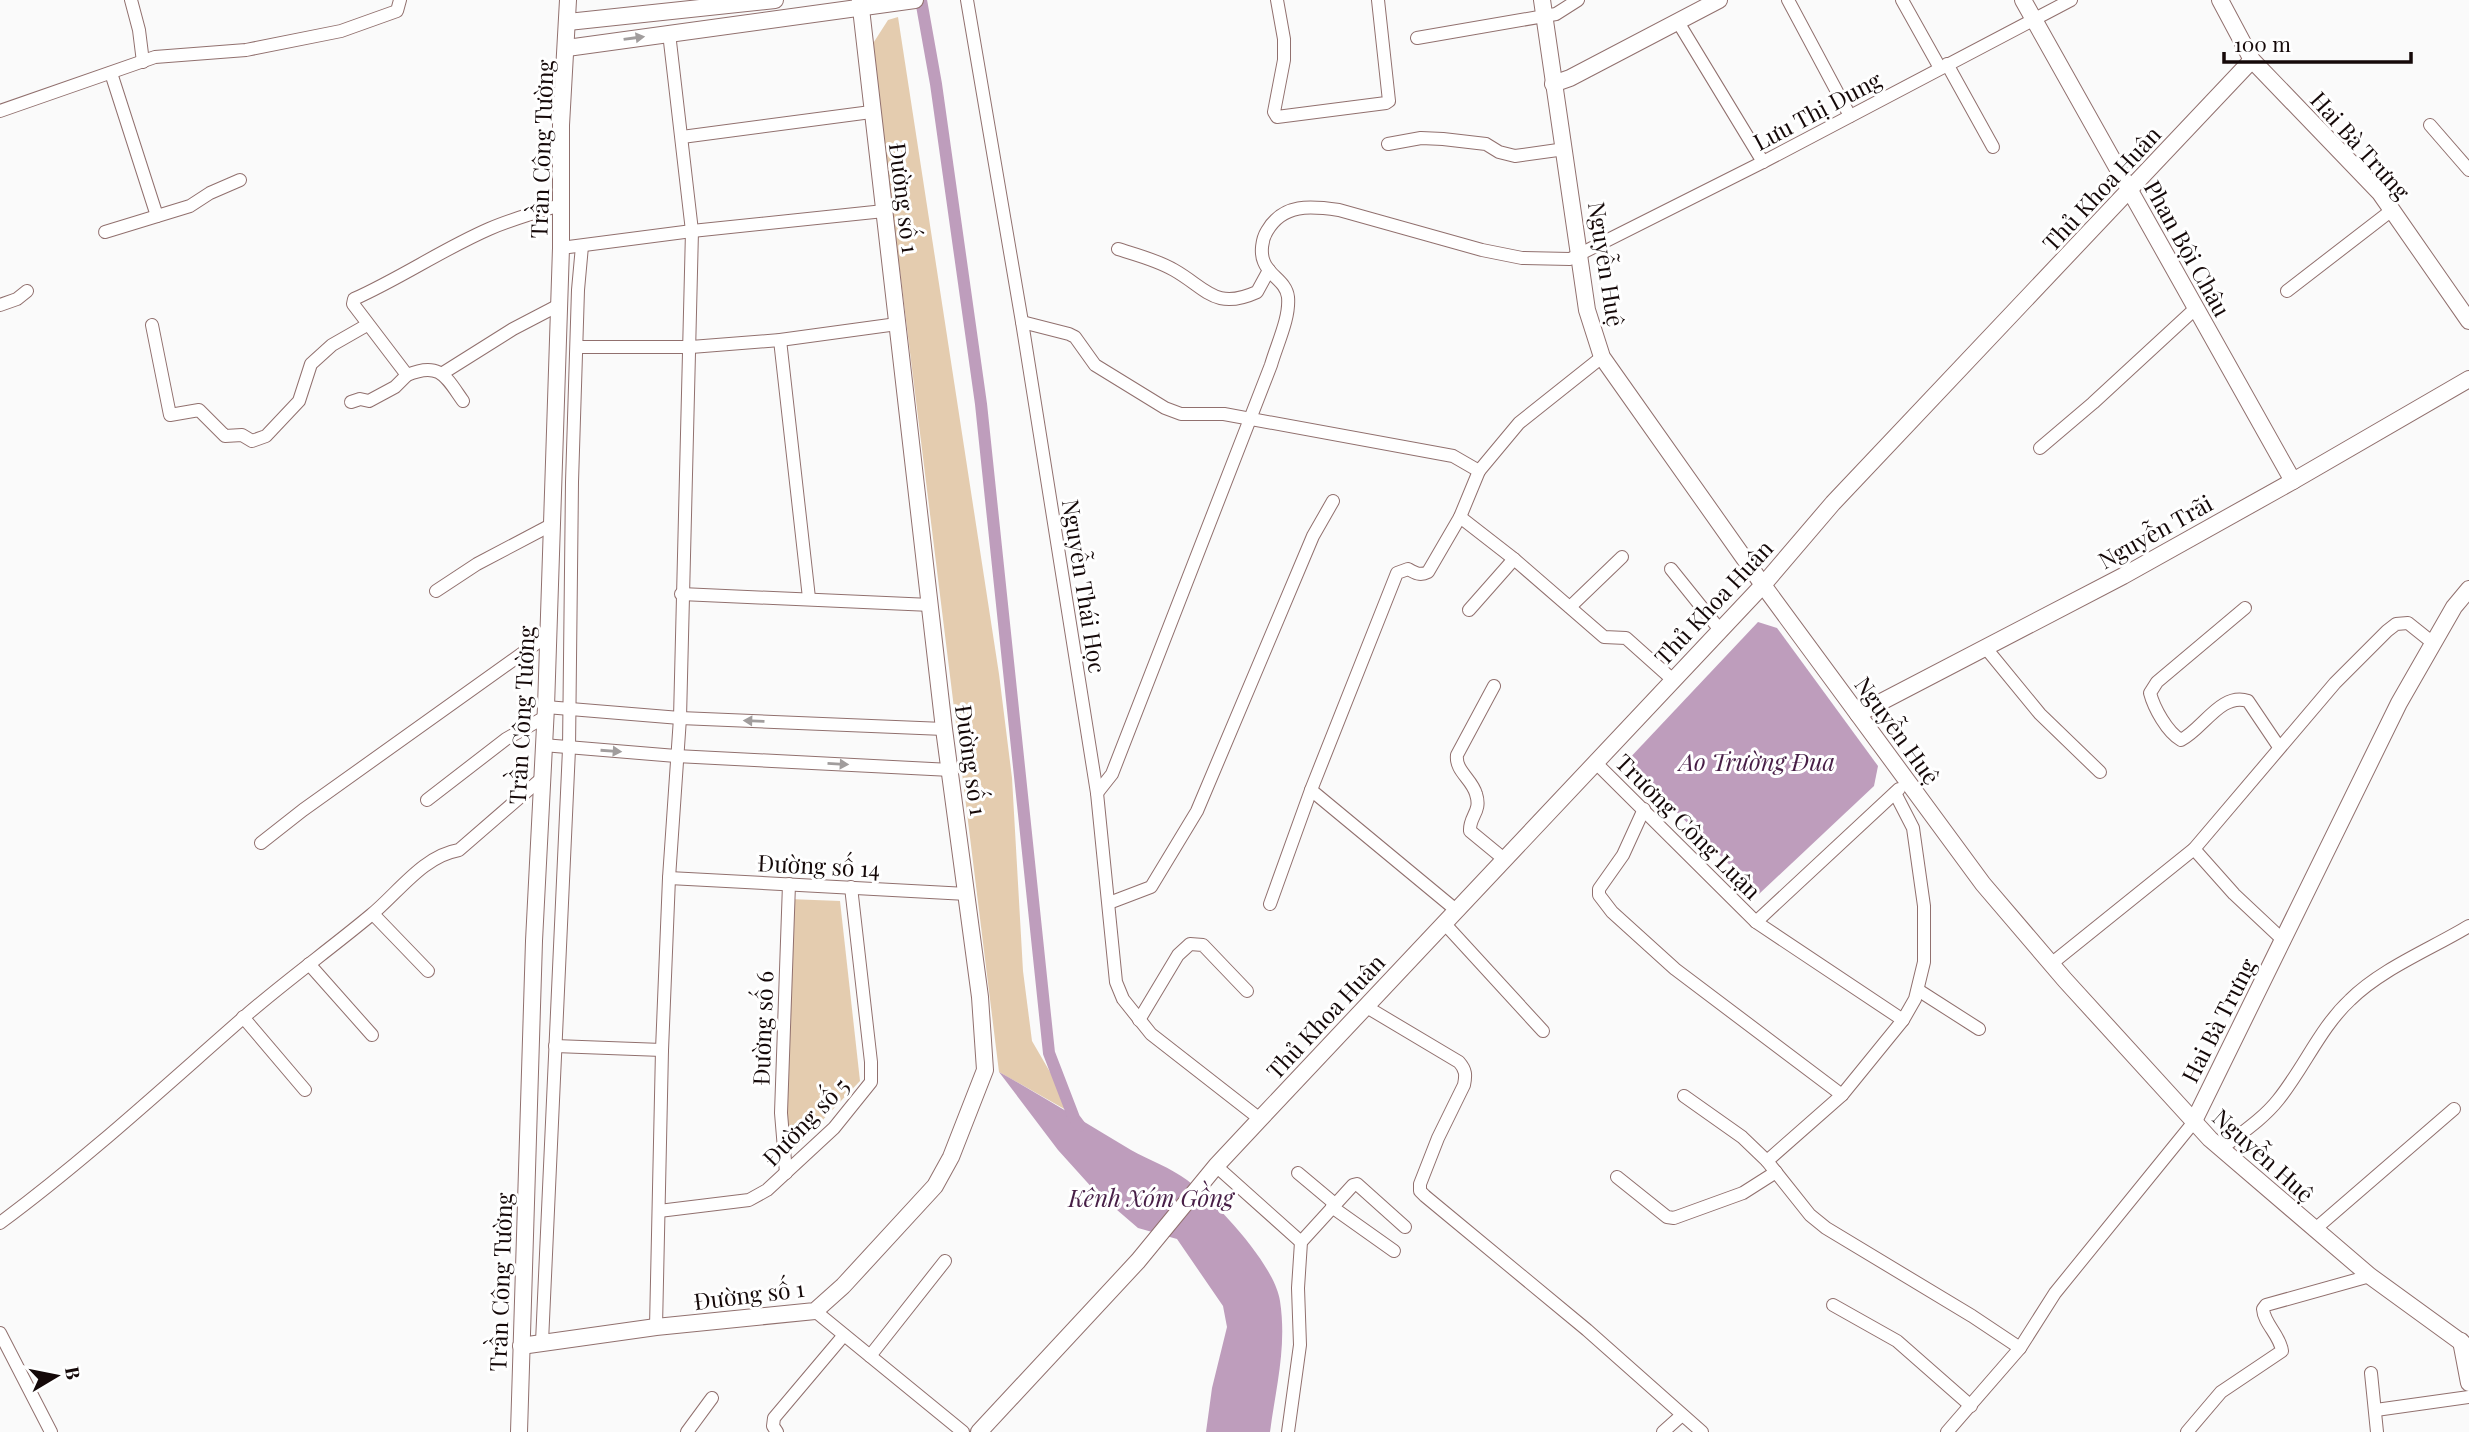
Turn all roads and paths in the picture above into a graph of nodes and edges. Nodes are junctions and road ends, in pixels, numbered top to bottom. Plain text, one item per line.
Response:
1 (131, 0) edge
2 (400, 0) edge
3 (568, 0) edge
4 (915, 0) edge
5 (967, 0) edge
6 (1277, 0) edge
7 (1378, 0) edge
8 (1578, 0) edge
9 (1719, 0) edge
10 (1788, 0) edge
11 (1902, 0) edge
12 (2023, 0) edge
13 (2071, 0) edge
14 (2220, 0) edge
15 (765, 1) edge
16 (861, 4) edge
17 (1543, 8) edge
18 (2034, 19) junction
19 (568, 22) junction
20 (1678, 22) junction
21 (669, 33) junction
22 (1417, 38) dead end
23 (567, 48) junction
24 (2252, 60) junction
25 (143, 62) junction
26 (1944, 66) junction
27 (111, 73) junction
28 (1553, 84) junction
29 (0, 111) edge
30 (871, 112) junction
31 (1850, 116) junction
32 (2430, 125) dead end
33 (682, 137) junction
34 (1388, 144) dead end
35 (1993, 147) dead end
36 (1565, 149) junction
37 (1763, 162) junction
38 (2469, 170) edge
39 (240, 180) dead end
40 (2130, 191) junction
41 (561, 205) junction
42 (2392, 210) junction
43 (884, 211) junction
44 (156, 216) junction
45 (692, 231) junction
46 (105, 232) dead end
47 (582, 246) junction
48 (561, 248) junction
49 (1118, 249) dead end
50 (1580, 254) junction
51 (1269, 270) junction
52 (27, 291) dead end
53 (2287, 291) dead end
54 (0, 305) edge
55 (559, 305) junction
56 (2196, 308) junction
57 (2469, 321) edge
58 (1022, 322) junction
59 (897, 324) junction
60 (367, 325) junction
61 (152, 326) dead end
62 (780, 340) junction
63 (578, 347) junction
64 (691, 347) junction
65 (1602, 357) junction
66 (443, 373) junction
67 (407, 375) junction
68 (2469, 380) edge
69 (463, 401) dead end
70 (351, 402) dead end
71 (1249, 419) junction
72 (2040, 448) dead end
73 (1479, 471) junction
74 (2293, 481) junction
75 (1333, 501) dead end
76 (1460, 517) junction
77 (551, 525) junction
78 (1622, 557) dead end
79 (1514, 559) junction
80 (1671, 569) dead end
81 (1763, 585) junction
82 (2469, 589) edge
83 (436, 591) dead end
84 (681, 594) junction
85 (809, 598) junction
86 (931, 605) junction
87 (1570, 607) junction
88 (2245, 608) dead end
89 (1469, 610) dead end
90 (1720, 630) junction
91 (548, 635) junction
92 (2433, 643) junction
93 (1985, 647) junction
94 (1673, 680) junction
95 (1494, 686) dead end
96 (570, 710) junction
97 (546, 712) junction
98 (1858, 714) junction
99 (680, 718) junction
100 (944, 729) junction
101 (543, 745) junction
102 (2279, 747) junction
103 (569, 749) junction
104 (676, 756) junction
105 (1595, 762) junction
106 (951, 770) junction
107 (2100, 772) dead end
108 (541, 779) junction
109 (1908, 781) junction
110 (1311, 790) junction
111 (1097, 793) junction
112 (1895, 793) junction
113 (427, 800) dead end
114 (1644, 809) junction
115 (261, 843) dead end
116 (2194, 849) junction
117 (1504, 859) junction
118 (669, 878) junction
119 (789, 884) junction
120 (851, 887) junction
121 (967, 894) junction
122 (1109, 903) junction
123 (1270, 904) dead end
124 (1456, 910) junction
125 (373, 914) junction
126 (1756, 922) junction
127 (1444, 923) junction
128 (2469, 926) edge
129 (2284, 941) junction
130 (310, 964) junction
131 (2051, 964) junction
132 (428, 971) dead end
133 (1918, 990) junction
134 (1247, 991) dead end
135 (1365, 1006) junction
136 (243, 1017) junction
137 (1139, 1020) junction
138 (1903, 1020) junction
139 (1979, 1030) dead end
140 (1543, 1031) dead end
141 (372, 1035) dead end
142 (555, 1046) junction
143 (662, 1050) junction
144 (305, 1090) dead end
145 (1842, 1095) junction
146 (1684, 1096) dead end
147 (2454, 1109) dead end
148 (1260, 1119) junction
149 (2193, 1123) junction
150 (2221, 1149) junction
151 (1768, 1161) junction
152 (1212, 1171) junction
153 (1298, 1172) dead end
154 (1776, 1172) junction
155 (786, 1173) junction
156 (1617, 1177) dead end
157 (1334, 1206) junction
158 (659, 1211) junction
159 (0, 1223) edge
160 (1405, 1227) dead end
161 (2314, 1230) junction
162 (1301, 1242) junction
163 (1394, 1251) dead end
164 (945, 1261) dead end
165 (2370, 1276) junction
166 (1833, 1305) dead end
167 (816, 1311) junction
168 (656, 1327) junction
169 (0, 1333) edge
170 (844, 1335) junction
171 (2466, 1340) edge
172 (542, 1342) junction
173 (521, 1346) junction
174 (2020, 1348) junction
175 (870, 1356) junction
176 (2371, 1373) dead end
177 (2469, 1383) edge
178 (2469, 1397) edge
179 (712, 1398) dead end
180 (1971, 1406) junction
181 (2376, 1409) junction
182 (1682, 1415) junction
183 (985, 1430) edge
184 (51, 1432) edge
185 (519, 1432) edge
186 (687, 1432) edge
187 (777, 1432) edge
188 (963, 1432) edge
189 (1288, 1432) edge
190 (1663, 1432) edge
191 (1702, 1432) edge
192 (1947, 1432) edge
193 (2187, 1432) edge
194 (2377, 1432) edge

1 - 25 street
2 - 25 street
3 - 19 main road, Trần Công Tường
4 - 16 main road
5 - 58 street, Nguyễn Thái Học
6 - 7 street
8 - 17 street
9 - 20 main road
10 - 31 street
11 - 26 street
12 - 18 main road, Phan Bội Châu
13 - 18 street, Lưu Thị Dung
14 - 24 main road, Hai Bà Trưng
15 - 19 main road
16 - 21 main road
16 - 30 main road, Đường số 1
17 - 22 street
17 - 28 main road, Nguyễn Huệ
18 - 26 street, Lưu Thị Dung
18 - 40 main road, Phan Bội Châu
19 - 23 main road, Trần Công Tường
20 - 28 main road
20 - 37 street
23 -> 21 main road
21 - 33 street
23 - 41 main road, Trần Công Tường
24 - 40 main road, Thủ Khoa Huân
24 - 42 main road, Hai Bà Trưng
25 - 27 street
26 - 31 street, Lưu Thị Dung
26 - 35 street
27 - 29 street
27 - 44 street
28 - 36 main road, Nguyễn Huệ
30 - 33 street
30 - 43 main road, Đường số 1
31 - 37 street, Lưu Thị Dung
32 - 38 street
33 - 45 street
34 - 36 street
36 - 50 main road, Nguyễn Huệ
37 - 50 street, Lưu Thị Dung
39 - 44 street
40 - 56 main road, Phan Bội Châu
40 - 81 main road, Thủ Khoa Huân
41 - 48 main road, Trần Công Tường
41 - 60 street
42 - 53 street
42 - 57 main road, Hai Bà Trưng
43 - 45 street
43 - 59 main road, Đường số 1
44 - 46 street
45 - 47 street
45 - 64 street
47 - 48 street
47 - 63 street, Trần Công Tường
48 - 55 main road, Trần Công Tường
49 - 51 street
50 - 51 street, Lưu Thị Dung
50 - 65 main road, Nguyễn Huệ
51 - 71 street
52 - 54 street
55 - 66 street
55 - 77 main road, Trần Công Tường
56 - 72 street
56 - 74 main road, Phan Bội Châu
58 - 71 street
58 - 111 street, Nguyễn Thái Học
59 - 62 street
59 - 86 main road, Đường số 1
60 - 61 street
60 - 67 street
62 - 64 street
62 - 85 street
63 - 64 street
63 - 96 street, Trần Công Tường
64 - 84 street
65 - 73 street
65 - 81 main road, Nguyễn Huệ
66 - 67 street
66 - 69 street
67 - 70 street
68 - 74 main road, Nguyễn Trãi
71 - 73 street
71 - 111 street
73 - 76 street
74 - 93 main road, Nguyễn Trãi
75 - 122 street
76 - 79 street
76 - 110 street
77 - 83 street
77 - 91 main road, Trần Công Tường
78 - 87 street
79 - 87 street
79 - 89 street
80 - 90 street
81 - 90 main road, Thủ Khoa Huân
81 - 98 main road, Nguyễn Huệ
82 - 92 main road, Hai Bà Trưng
84 - 85 street
84 - 99 street
85 - 86 street
86 - 100 main road, Đường số 1
87 - 94 street
88 - 102 street
90 - 94 main road, Thủ Khoa Huân
91 - 97 main road, Trần Công Tường
91 - 115 street
92 - 102 street
92 - 129 main road, Hai Bà Trưng
93 - 98 main road, Nguyễn Trãi
93 - 107 street
94 - 105 main road, Thủ Khoa Huân
95 - 117 street
96 - 97 street
96 - 99 street
96 - 103 street, Trần Công Tường
97 - 101 main road, Trần Công Tường
97 - 113 street
98 - 109 main road, Nguyễn Huệ
100 -> 99 street
99 - 104 street
100 - 106 main road, Đường số 1
101 - 103 street
101 - 108 main road, Trần Công Tường
102 - 116 street
103 -> 104 street
103 - 142 street, Trần Công Tường
104 -> 106 street
104 - 118 street
105 - 114 street, Trương Công Luận
105 - 117 main road, Thủ Khoa Huân
106 - 121 main road, Đường số 1
108 - 125 street
108 - 173 main road, Trần Công Tường
109 - 112 street, Trương Công Luận
109 - 131 main road, Nguyễn Huệ
110 - 123 street
110 - 124 street
111 - 122 street, Nguyễn Thái Học
112 - 126 street, Trương Công Luận
112 - 133 street
114 - 126 street, Trương Công Luận
114 - 145 street
116 - 129 street
116 - 131 street
117 - 124 main road, Thủ Khoa Huân
118 - 119 street, Đường số 14
118 - 143 street
119 - 120 street, Đường số 14
119 - 155 street, Đường số 6
120 - 121 street, Đường số 14
120 - 155 street, Đường số 5
121 - 167 main road, Đường số 1
122 - 137 street, Nguyễn Thái Học
124 - 127 main road, Thủ Khoa Huân
125 - 130 street
125 - 132 street
126 - 138 street
127 - 135 main road, Thủ Khoa Huân
127 - 140 street
128 - 150 street
129 - 149 main road, Hai Bà Trưng
130 - 136 street
130 - 141 street
131 - 149 main road, Nguyễn Huệ
133 - 138 street
133 - 139 street
134 - 137 street
135 - 148 main road, Thủ Khoa Huân
135 - 182 street
136 - 144 street
136 - 159 street
137 - 148 street, Nguyễn Thái Học
138 - 145 street
142 - 143 street
142 - 172 street, Trần Công Tường
143 - 158 street
145 - 151 street
146 - 151 street
147 - 161 street
148 - 152 main road, Thủ Khoa Huân
149 - 150 main road, Nguyễn Huệ
149 - 174 street, Hai Bà Trưng
150 - 161 main road, Nguyễn Huệ
151 - 154 street
152 - 162 street
152 - 183 main road, Thủ Khoa Huân
153 - 157 street
154 - 156 street
154 - 174 street
155 - 158 street, Đường số 5
157 - 160 street
157 - 162 street
157 - 163 street
158 - 168 street
161 - 165 main road, Nguyễn Huệ
162 - 189 street
164 - 175 street
165 - 171 main road, Nguyễn Huệ
165 - 193 street
166 - 180 street
167 - 168 main road, Đường số 1
167 - 170 street
168 - 172 main road, Đường số 1
169 - 184 street
170 - 175 street
170 - 187 street
171 - 177 main road
172 - 173 main road, Đường số 1
173 - 185 main road, Trần Công Tường
174 - 180 street, Hai Bà Trưng
175 - 188 street
176 - 181 street
178 - 181 street
179 - 186 street
180 - 192 street, Hai Bà Trưng
181 - 194 street
182 - 190 street
182 - 191 street

